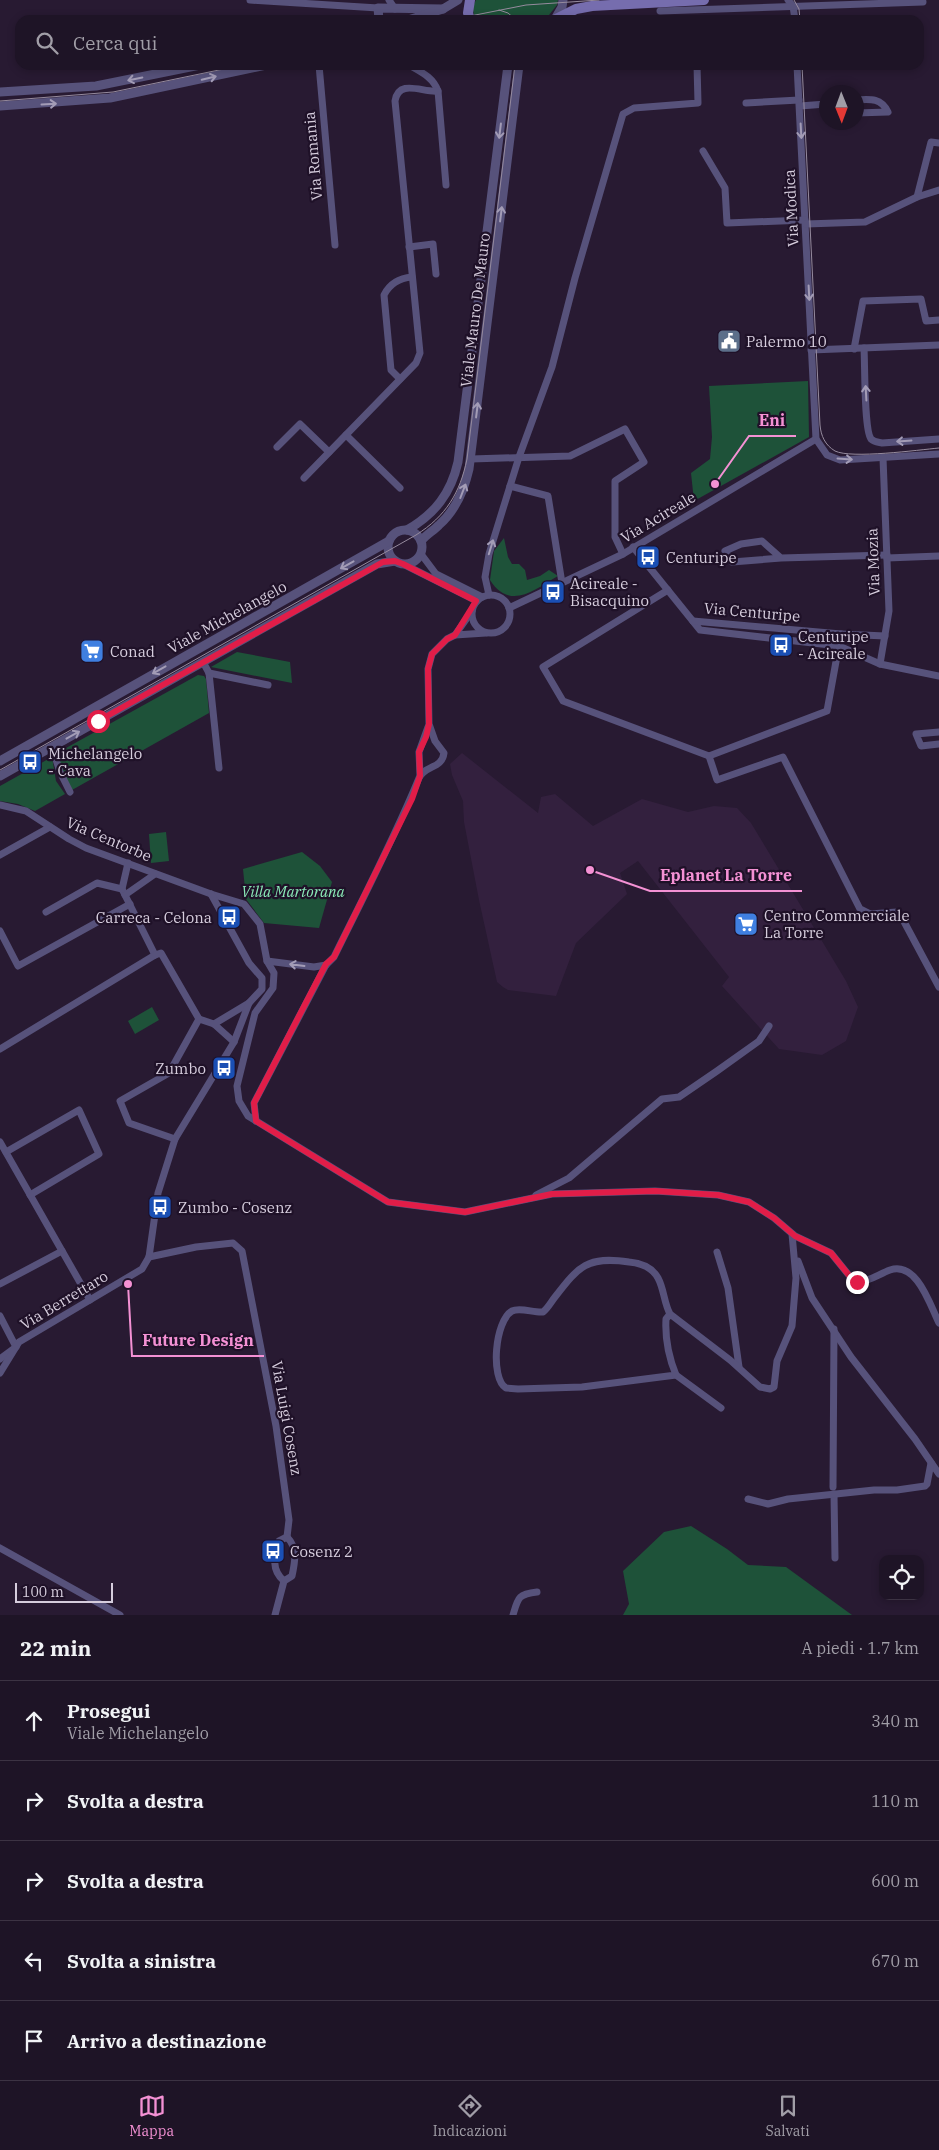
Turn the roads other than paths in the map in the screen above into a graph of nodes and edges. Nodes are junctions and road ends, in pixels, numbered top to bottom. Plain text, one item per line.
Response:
1 (250, 0) edge
2 (390, 0) edge
3 (456, 0) edge
4 (470, 0) edge
5 (563, 0) edge
6 (704, 0) edge
7 (923, 2) dead end
8 (791, 3) edge
9 (660, 7) junction
10 (378, 8) junction
11 (445, 8) junction
12 (395, 9) junction
13 (379, 15) edge
14 (423, 15) edge
15 (469, 15) edge
16 (557, 15) edge
17 (564, 15) edge
18 (660, 15) edge
19 (175, 70) edge
20 (236, 70) edge
21 (319, 70) edge
22 (417, 70) edge
23 (507, 70) edge
24 (518, 70) edge
25 (696, 70) edge
26 (797, 70) edge
27 (438, 90) junction
28 (0, 92) edge
29 (13, 92) junction
30 (864, 100) edge
31 (746, 103) dead end
32 (799, 103) junction
33 (819, 104) edge
34 (14, 105) junction
35 (0, 106) edge
36 (864, 113) edge
37 (939, 143) edge
38 (703, 151) dead end
39 (446, 185) dead end
40 (939, 190) edge
41 (917, 197) junction
42 (805, 222) junction
43 (335, 245) dead end
44 (409, 247) junction
45 (436, 274) dead end
46 (412, 277) junction
47 (939, 320) edge
48 (939, 345) edge
49 (864, 348) junction
50 (854, 349) junction
51 (811, 350) junction
52 (400, 380) junction
53 (346, 435) junction
54 (816, 439) junction
55 (939, 439) edge
56 (277, 447) dead end
57 (329, 452) junction
58 (939, 454) edge
59 (519, 456) junction
60 (883, 458) junction
61 (471, 459) junction
62 (304, 478) dead end
63 (510, 486) junction
64 (400, 488) dead end
65 (407, 530) junction
66 (389, 540) junction
67 (421, 541) junction
68 (633, 547) junction
69 (420, 554) junction
70 (623, 554) junction
71 (939, 556) edge
72 (887, 557) junction
73 (780, 558) junction
74 (399, 563) junction
75 (562, 583) junction
76 (668, 590) junction
77 (482, 598) junction
78 (509, 608) junction
79 (472, 611) junction
80 (693, 621) junction
81 (486, 632) junction
82 (841, 634) junction
83 (455, 635) junction
84 (885, 636) junction
85 (839, 646) junction
86 (202, 662) junction
87 (880, 664) junction
88 (209, 673) junction
89 (939, 676) edge
90 (268, 685) dead end
91 (429, 724) junction
92 (939, 732) edge
93 (939, 744) edge
94 (52, 747) junction
95 (422, 747) junction
96 (441, 747) junction
97 (708, 756) junction
98 (420, 758) junction
99 (0, 761) edge
100 (435, 766) junction
101 (219, 768) dead end
102 (0, 776) edge
103 (420, 776) junction
104 (70, 792) dead end
105 (0, 805) edge
106 (50, 827) junction
107 (0, 855) edge
108 (128, 863) junction
109 (155, 874) junction
110 (124, 892) junction
111 (211, 894) junction
112 (130, 904) junction
113 (46, 912) dead end
114 (0, 931) edge
115 (155, 955) junction
116 (267, 961) junction
117 (326, 964) junction
118 (939, 987) edge
119 (249, 1004) junction
120 (200, 1019) junction
121 (214, 1024) junction
122 (769, 1026) dead end
123 (234, 1042) junction
124 (0, 1049) edge
125 (256, 1121) junction
126 (175, 1139) junction
127 (0, 1142) edge
128 (6, 1152) junction
129 (30, 1195) junction
130 (526, 1199) junction
131 (792, 1234) junction
132 (794, 1246) junction
133 (62, 1252) junction
134 (717, 1252) dead end
135 (150, 1257) junction
136 (0, 1283) edge
137 (90, 1300) junction
138 (670, 1314) junction
139 (0, 1316) edge
140 (939, 1323) edge
141 (834, 1328) junction
142 (16, 1347) junction
143 (0, 1359) edge
144 (739, 1367) junction
145 (0, 1373) edge
146 (676, 1375) junction
147 (722, 1408) dead end
148 (931, 1464) junction
149 (939, 1474) edge
150 (834, 1490) junction
151 (748, 1499) dead end
152 (287, 1537) junction
153 (0, 1548) edge
154 (835, 1558) dead end
155 (284, 1581) junction
156 (537, 1592) dead end
157 (120, 1615) edge
158 (275, 1615) edge
159 (513, 1615) edge

1 - 10 street
2 - 12 street
3 - 11 street
4 - 15 main road
5 - 16 street
6 - 9 main road
7 - 8 street
8 - 9 street
9 - 17 main road
9 - 18 street
10 - 12 street
10 - 13 street
11 - 12 street
11 - 14 street
19 -> 29 street
34 -> 20 street
21 - 43 street, Via Romania
22 - 27 street
23 -> 65 street, Viale Mauro De Mauro
61 -> 24 street, Viale Mauro De Mauro
25 - 59 street
26 - 32 street, Via Modica
27 - 39 street
27 - 44 street
28 - 29 street
29 - 34 street
30 - 36 street
31 - 32 street
32 - 33 street
32 -> 42 street, Via Modica
34 - 35 street
37 - 41 street
38 - 42 street
40 - 41 street
41 - 42 street
42 -> 51 street, Via Modica
44 - 45 street
44 - 46 street
46 - 52 street
46 - 52 street
47 - 50 street
48 - 49 street
49 - 50 street
55 -> 49 street
50 - 51 street
51 - 54 street, Via Modica
52 - 53 street
53 - 57 street
53 - 64 street
54 -> 60 street
54 - 68 street, Via Acireale
56 - 57 street
57 - 62 street
58 - 60 street
59 - 61 street
59 - 63 street
59 - 70 street
60 - 72 street, Via Mozia
67 -> 61 street, Viale Mauro De Mauro
63 - 75 street
77 -> 63 street
65 - 66 street
65 - 67 street
66 - 74 street
66 -> 99 street, Viale Michelangelo
67 - 69 street
68 - 70 street, Via Acireale
68 - 76 street
69 - 74 street
69 - 77 street
70 - 75 street, Via Acireale
71 - 72 street
72 - 73 street
72 - 84 street, Via Mozia
73 - 73 street
74 - 77 street
74 - 86 street, Viale Michelangelo
75 - 78 street, Via Acireale
76 - 80 street
76 - 97 street
77 - 78 street
77 - 79 street
78 - 81 street
79 - 81 street
79 - 83 street
80 - 82 street, Via Centuripe
80 - 85 street
81 - 83 street
82 - 84 street, Via Centuripe
82 - 85 street
83 - 91 street
84 - 87 street, Via Mozia
85 - 87 street
85 - 97 street
86 - 88 street
94 -> 86 street, Viale Michelangelo
87 - 89 street
88 - 90 street
88 - 101 street
91 - 95 street
91 - 96 street
92 - 93 street
94 - 102 street, Viale Michelangelo
94 - 104 street
95 - 96 street
95 - 98 street
96 - 100 street
97 - 118 street
98 - 100 street
98 - 103 street
100 - 103 street
103 - 117 street
105 - 106 street, Via Centorbe
106 - 107 street
106 - 108 street, Via Centorbe
108 - 109 street, Via Centorbe
108 - 110 street
109 - 110 street
109 - 111 street, Via Centorbe
110 - 112 street
110 - 113 street
111 - 116 street, Via Centorbe
111 - 119 street
112 - 114 street
112 - 115 street
115 - 120 street
115 - 124 street
117 -> 116 street
116 - 125 street, Via Centorbe
117 - 125 street
119 - 121 street
119 - 123 street
120 - 121 street
120 - 126 street
121 - 123 street
122 - 130 street
123 - 126 street
125 - 130 street, Via Centorbe
126 - 135 street
127 - 128 street
128 - 129 street
128 - 129 street
129 - 133 street
130 - 131 street
131 - 132 street
131 - 140 street
132 - 141 street
132 - 144 street
133 - 136 street
133 - 137 street
134 - 144 street
135 - 137 street, Via Berrettaro
135 - 152 street, Via Luigi Cosenz
137 - 142 street, Via Berrettaro
138 - 144 street
138 - 146 street
138 - 146 street
139 - 142 street
141 - 148 street
141 - 150 street
142 - 143 street
142 - 145 street, Via Berrettaro
146 - 147 street
148 - 149 street
148 - 150 street
150 - 151 street
150 - 154 street
152 - 155 street, Via Luigi Cosenz
152 - 155 street
153 - 157 street
155 - 158 street, Via Luigi Cosenz
156 - 159 street

